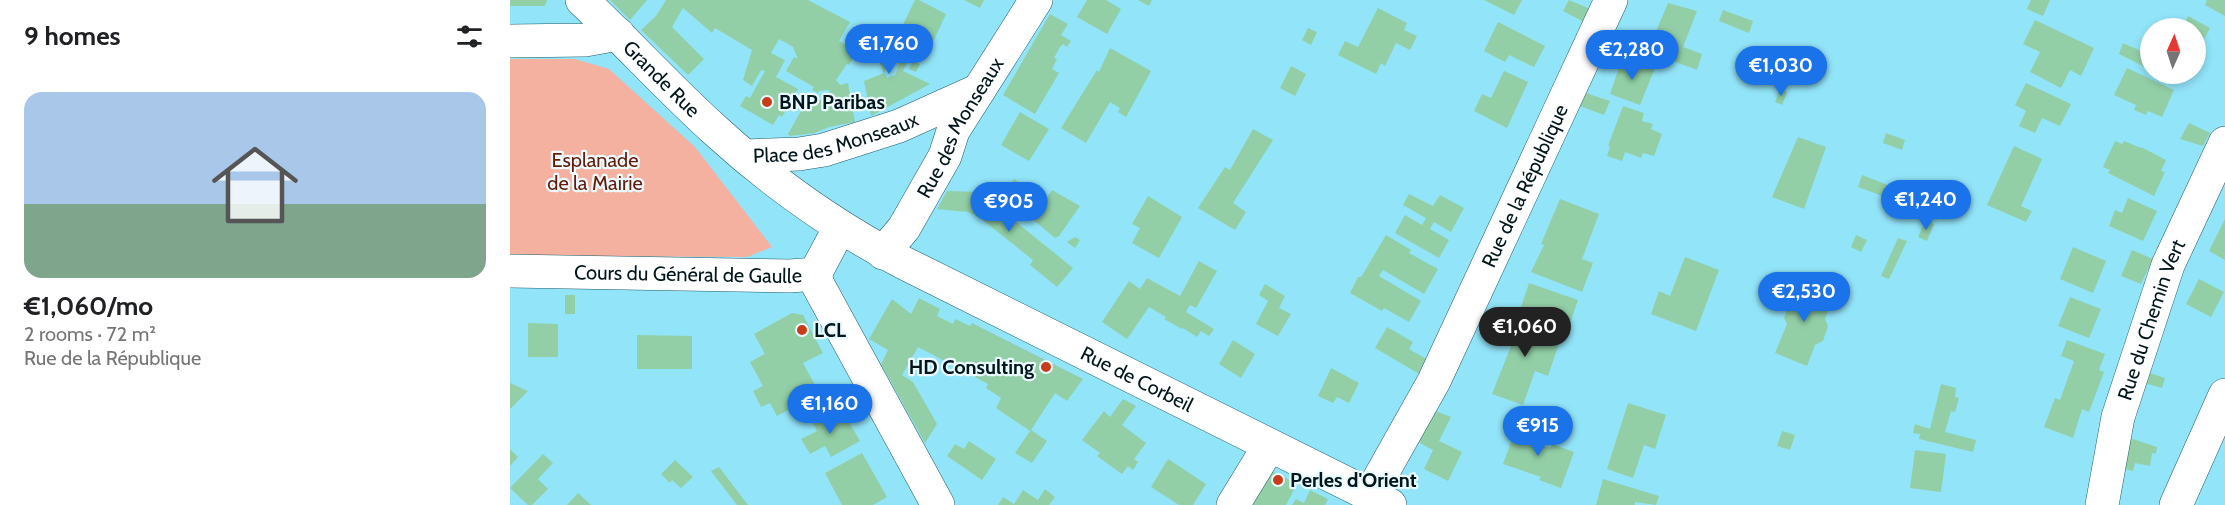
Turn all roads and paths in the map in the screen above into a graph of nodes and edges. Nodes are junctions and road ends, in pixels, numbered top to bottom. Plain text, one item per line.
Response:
1 (582, 0) edge
2 (1036, 0) edge
3 (1611, 0) edge
4 (618, 34) junction
5 (510, 41) edge
6 (979, 90) junction
7 (2225, 142) edge
8 (745, 156) junction
9 (840, 227) junction
10 (884, 253) junction
11 (510, 272) edge
12 (814, 274) junction
13 (2225, 395) edge
14 (1269, 446) junction
15 (1380, 500) edge
16 (938, 505) edge
17 (1233, 505) edge
18 (2102, 505) edge
19 (2176, 505) edge

1 - 4 street, Grande Rue
2 - 6 street, Rue des Monseaux
3 - 15 street, Rue de la République
4 - 5 street
4 - 8 street, Grande Rue
6 - 8 street, Place des Monseaux
6 - 10 street, Rue des Monseaux
7 - 18 street, Rue du Chemin Vert
8 - 9 street, Place des Monseaux
9 - 10 street, Place des Monseaux
9 - 12 street, Cours du Général de Gaulle
10 - 14 street, Rue de Corbeil
11 - 12 street, Cours du Général de Gaulle
12 - 16 street
13 - 19 street
14 - 15 street, Rue de Corbeil
14 - 17 street

